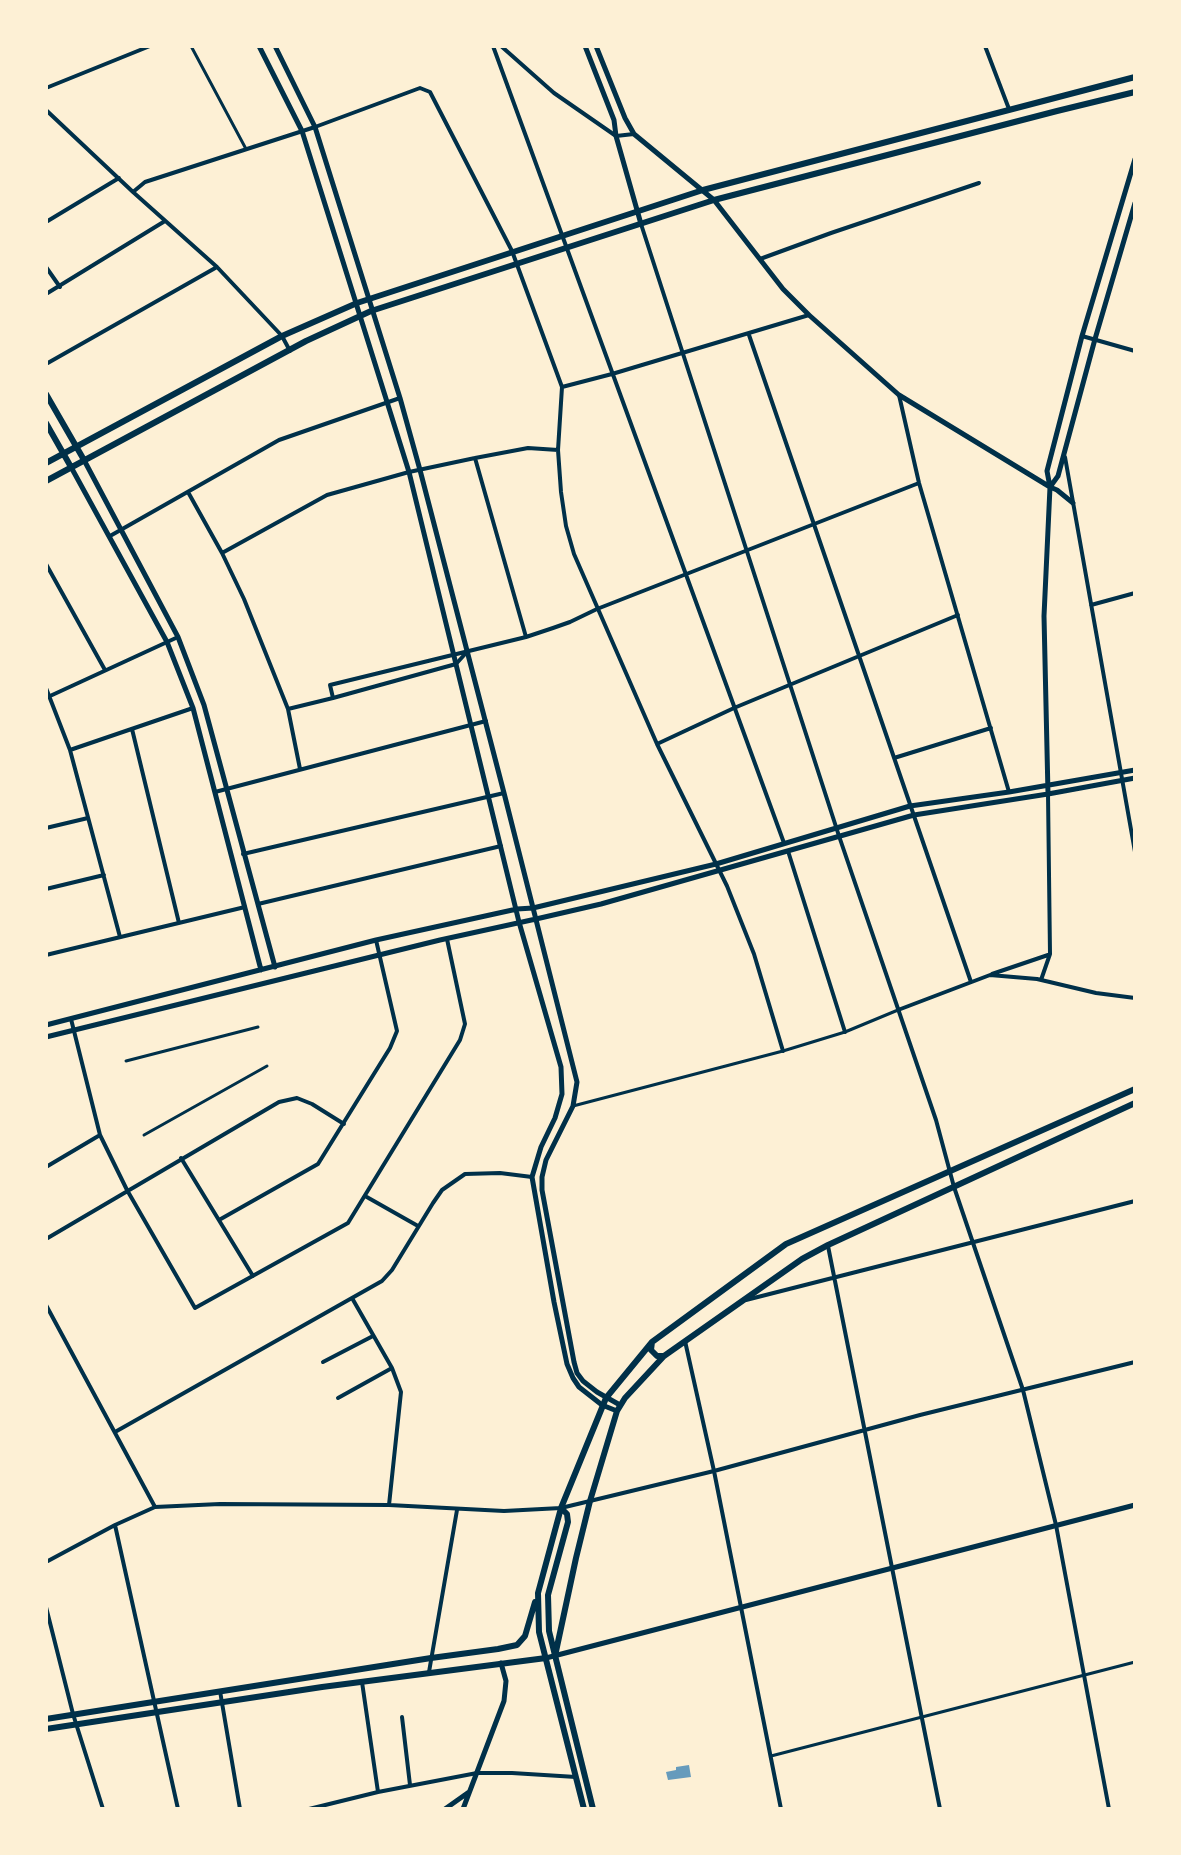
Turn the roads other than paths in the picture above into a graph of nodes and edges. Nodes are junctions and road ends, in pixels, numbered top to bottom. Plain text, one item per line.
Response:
1 (150, 46) edge
2 (191, 46) edge
3 (259, 46) edge
4 (275, 46) edge
5 (493, 46) edge
6 (501, 46) edge
7 (585, 46) edge
8 (596, 46) edge
9 (985, 46) edge
10 (1135, 77) edge
11 (46, 88) edge
12 (1135, 92) edge
13 (1053, 98) junction
14 (1009, 109) junction
15 (46, 110) edge
16 (1057, 111) junction
17 (315, 127) junction
18 (302, 131) junction
19 (634, 134) junction
20 (616, 136) junction
21 (246, 149) junction
22 (1135, 159) edge
23 (119, 178) junction
24 (979, 183) dead end
25 (703, 190) junction
26 (133, 192) junction
27 (338, 199) junction
28 (714, 200) junction
29 (326, 203) junction
30 (1135, 203) edge
31 (638, 211) junction
32 (165, 221) junction
33 (46, 222) edge
34 (641, 224) junction
35 (561, 236) junction
36 (566, 249) junction
37 (512, 251) junction
38 (760, 259) junction
39 (518, 265) junction
40 (46, 267) edge
41 (217, 267) junction
42 (423, 282) junction
43 (60, 287) junction
44 (427, 293) junction
45 (46, 294) edge
46 (368, 300) junction
47 (357, 303) junction
48 (371, 311) junction
49 (809, 315) junction
50 (361, 316) junction
51 (749, 335) junction
52 (282, 336) junction
53 (1082, 336) junction
54 (1095, 339) junction
55 (290, 351) junction
56 (1135, 351) edge
57 (683, 354) junction
58 (46, 364) edge
59 (612, 374) junction
60 (562, 387) junction
61 (46, 394) edge
62 (899, 395) junction
63 (400, 398) junction
64 (387, 401) junction
65 (46, 423) edge
66 (413, 443) junction
67 (401, 446) junction
68 (76, 447) junction
69 (558, 450) junction
70 (1064, 453) junction
71 (63, 454) junction
72 (475, 458) junction
73 (84, 460) junction
74 (46, 463) edge
75 (71, 467) junction
76 (420, 470) junction
77 (409, 472) junction
78 (46, 481) edge
79 (919, 483) junction
80 (1050, 487) junction
81 (188, 492) junction
82 (1073, 503) junction
83 (814, 523) junction
84 (122, 529) junction
85 (110, 536) junction
86 (747, 550) junction
87 (222, 553) junction
88 (46, 564) edge
89 (685, 574) junction
90 (1135, 593) edge
91 (1091, 605) junction
92 (597, 609) junction
93 (958, 615) junction
94 (178, 637) junction
95 (526, 637) junction
96 (167, 642) junction
97 (468, 651) junction
98 (454, 654) junction
99 (860, 658) junction
100 (456, 664) junction
101 (105, 671) junction
102 (790, 684) junction
103 (46, 688) edge
104 (50, 696) junction
105 (333, 698) junction
106 (193, 708) junction
107 (734, 708) junction
108 (288, 709) junction
109 (486, 721) junction
110 (472, 725) junction
111 (991, 728) junction
112 (132, 729) junction
113 (657, 744) junction
114 (70, 750) junction
115 (894, 758) junction
116 (300, 769) junction
117 (1135, 770) edge
118 (1120, 772) junction
119 (1135, 778) edge
120 (1122, 780) junction
121 (1048, 785) junction
122 (226, 789) junction
123 (215, 792) junction
124 (1009, 792) junction
125 (504, 793) junction
126 (1048, 794) junction
127 (489, 796) junction
128 (910, 806) junction
129 (914, 815) junction
130 (88, 818) junction
131 (46, 828) edge
132 (837, 828) junction
133 (839, 836) junction
134 (784, 843) junction
135 (501, 846) junction
136 (788, 851) junction
137 (1135, 852) edge
138 (243, 854) junction
139 (716, 864) junction
140 (720, 871) junction
141 (104, 875) junction
142 (46, 889) edge
143 (258, 904) junction
144 (245, 907) junction
145 (533, 908) junction
146 (517, 909) junction
147 (536, 919) junction
148 (519, 922) junction
149 (179, 923) junction
150 (120, 937) junction
151 (447, 939) junction
152 (376, 940) junction
153 (1050, 954) junction
154 (46, 955) edge
155 (379, 956) junction
156 (275, 967) junction
157 (261, 970) junction
158 (990, 975) junction
159 (278, 980) junction
160 (1041, 980) junction
161 (971, 982) junction
162 (265, 983) junction
163 (1135, 998) edge
164 (898, 1010) junction
165 (71, 1019) junction
166 (46, 1025) edge
167 (258, 1027) dead end
168 (73, 1030) junction
169 (845, 1032) junction
170 (46, 1037) edge
171 (783, 1051) junction
172 (126, 1061) dead end
173 (267, 1066) dead end
174 (1135, 1089) edge
175 (1135, 1103) edge
176 (573, 1106) junction
177 (344, 1124) junction
178 (100, 1135) junction
179 (144, 1135) dead end
180 (181, 1158) junction
181 (46, 1167) edge
182 (951, 1170) junction
183 (532, 1177) junction
184 (954, 1187) junction
185 (127, 1190) junction
186 (365, 1196) junction
187 (1135, 1201) edge
188 (219, 1220) junction
189 (418, 1226) junction
190 (46, 1239) edge
191 (972, 1241) junction
192 (828, 1245) junction
193 (253, 1276) junction
194 (835, 1277) junction
195 (352, 1298) junction
196 (740, 1302) junction
197 (46, 1305) edge
198 (373, 1336) junction
199 (685, 1341) junction
200 (652, 1342) junction
201 (664, 1356) junction
202 (323, 1362) dead end
203 (1135, 1362) edge
204 (392, 1368) junction
205 (1023, 1390) junction
206 (338, 1398) dead end
207 (606, 1398) junction
208 (602, 1405) junction
209 (618, 1408) junction
210 (865, 1430) junction
211 (115, 1432) junction
212 (714, 1471) junction
213 (590, 1501) junction
214 (389, 1505) junction
215 (1135, 1505) edge
216 (155, 1507) junction
217 (561, 1508) junction
218 (457, 1510) junction
219 (115, 1525) junction
220 (1056, 1525) junction
221 (46, 1562) edge
222 (893, 1567) junction
223 (538, 1593) junction
224 (741, 1606) junction
225 (46, 1607) edge
226 (555, 1656) junction
227 (431, 1658) junction
228 (546, 1658) junction
229 (1135, 1662) edge
230 (501, 1663) junction
231 (429, 1672) junction
232 (1085, 1674) junction
233 (319, 1676) junction
234 (362, 1682) junction
235 (322, 1687) junction
236 (220, 1691) junction
237 (154, 1702) junction
238 (222, 1702) junction
239 (157, 1712) junction
240 (73, 1714) junction
241 (402, 1717) dead end
242 (922, 1718) junction
243 (46, 1719) edge
244 (77, 1725) junction
245 (46, 1729) edge
246 (771, 1756) junction
247 (477, 1773) junction
248 (576, 1777) junction
249 (410, 1785) junction
250 (470, 1791) junction
251 (378, 1792) junction
252 (333, 1806) edge
253 (103, 1809) edge
254 (178, 1809) edge
255 (240, 1809) edge
256 (309, 1809) edge
257 (445, 1809) edge
258 (463, 1809) edge
259 (584, 1809) edge
260 (593, 1809) edge
261 (781, 1809) edge
262 (940, 1809) edge
263 (1109, 1809) edge

1 - 11 street
2 - 21 street
3 - 18 main road
4 - 17 main road
5 - 35 street
6 - 20 street
7 - 20 main road
8 - 19 main road
9 - 14 street
10 - 13 main road
12 - 16 main road
13 - 14 main road
13 - 16 main road
14 - 25 main road
15 - 23 street
16 - 28 main road
17 - 18 street
17 - 27 main road
17 - 37 street
18 - 21 street
18 - 29 main road
19 - 20 street
19 - 25 main road
20 - 31 main road
21 - 26 street
22 - 53 main road
23 - 26 street
23 - 33 street
24 - 38 street
25 - 28 main road
25 - 31 main road
26 - 32 street
27 - 29 main road
27 - 46 main road
28 - 34 main road
28 - 38 main road
29 - 47 main road
30 - 54 main road
31 - 34 main road
31 - 35 main road
32 - 41 street
32 - 43 street
34 - 36 main road
34 - 57 street
35 - 36 street
35 - 37 main road
36 - 39 main road
36 - 59 street
37 - 39 street
37 - 42 main road
38 - 49 main road
39 - 44 main road
39 - 60 street
40 - 43 street
41 - 52 street
41 - 58 street
42 - 44 main road
42 - 46 main road
43 - 45 street
44 - 48 main road
46 - 47 main road
46 - 48 main road
47 - 50 main road
47 - 52 main road
48 - 50 main road
48 - 63 main road
49 - 51 street
49 - 62 main road
50 - 55 main road
50 - 64 main road
51 - 57 street
51 - 83 street
52 - 55 street
52 - 68 main road
53 - 54 street
53 - 80 main road
54 - 56 street
54 - 70 main road
55 - 73 main road
57 - 59 street
57 - 86 street
59 - 60 street
59 - 89 street
60 - 69 street
61 - 68 main road
62 - 79 street
62 - 80 main road
63 - 64 street
63 - 66 main road
64 - 67 main road
64 - 81 street
65 - 71 main road
66 - 67 main road
66 - 76 main road
67 - 77 main road
68 - 71 main road
68 - 73 main road
69 - 72 street
69 - 92 street
70 - 80 main road
70 - 82 street
71 - 74 main road
71 - 75 main road
72 - 76 street
72 - 95 street
73 - 75 main road
73 - 84 main road
75 - 78 main road
75 - 85 main road
76 - 77 street
76 - 97 main road
77 - 87 street
77 - 98 main road
79 - 83 street
79 - 93 street
80 - 82 main road
80 - 121 main road
81 - 84 street
81 - 87 street
82 - 91 street
83 - 86 street
83 - 99 street
84 - 85 street
84 - 94 main road
85 - 96 main road
86 - 89 street
86 - 102 street
87 - 108 street
88 - 101 street
89 - 92 street
89 - 107 street
90 - 91 street
91 - 118 street
92 - 95 street
92 - 113 street
93 - 99 street
93 - 111 street
94 - 96 street
94 - 122 main road
95 - 97 street
96 - 101 street
96 - 106 main road
97 - 98 street
97 - 100 street
97 - 109 main road
98 - 100 main road
98 - 105 street
99 - 102 street
99 - 115 street
100 - 105 street
100 - 110 main road
101 - 104 street
102 - 107 street
102 - 132 street
103 - 104 street
104 - 114 street
105 - 108 street
106 - 112 street
106 - 123 main road
107 - 113 street
107 - 134 street
108 - 116 street
109 - 110 street
109 - 125 main road
110 - 116 street
110 - 127 main road
111 - 115 street
111 - 124 street
112 - 114 street
112 - 149 street
113 - 139 street
114 - 130 street
115 - 128 street
116 - 122 street
117 - 118 main road
118 - 120 street
118 - 121 main road
119 - 120 main road
120 - 126 main road
120 - 137 street
121 - 124 main road
121 - 126 main road
122 - 123 street
122 - 138 main road
123 - 144 main road
124 - 128 main road
125 - 127 street
125 - 145 main road
126 - 129 main road
126 - 153 street
127 - 135 main road
127 - 138 street
128 - 129 street
128 - 132 main road
129 - 133 main road
129 - 161 street
130 - 131 street
130 - 141 street
132 - 133 street
132 - 134 main road
133 - 136 main road
133 - 164 street
134 - 136 street
134 - 139 main road
135 - 143 street
135 - 146 main road
136 - 140 main road
136 - 169 street
138 - 143 main road
139 - 140 street
139 - 145 main road
140 - 147 main road
140 - 171 street
141 - 142 street
141 - 150 street
143 - 156 main road
144 - 149 street
144 - 157 main road
145 - 146 main road
145 - 147 main road
146 - 148 main road
146 - 152 main road
147 - 148 main road
147 - 176 main road
148 - 151 main road
148 - 183 main road
149 - 150 street
150 - 154 street
151 - 155 main road
151 - 186 street
152 - 155 street
152 - 156 main road
153 - 158 street
153 - 160 street
155 - 159 main road
155 - 177 street
156 - 157 main road
156 - 159 main road
157 - 162 main road
157 - 165 main road
158 - 160 street
158 - 161 street
159 - 162 main road
160 - 163 street
161 - 164 street
162 - 168 main road
164 - 169 street
164 - 182 street
165 - 166 main road
165 - 168 street
167 - 172 street
168 - 170 main road
168 - 178 street
169 - 171 street
171 - 176 street
173 - 179 street
174 - 182 main road
175 - 184 main road
176 - 207 main road
177 - 180 street
177 - 188 street
178 - 181 street
178 - 185 street
180 - 185 street
180 - 188 street
182 - 184 street
182 - 200 main road
183 - 189 street
183 - 208 main road
184 - 191 street
184 - 192 main road
185 - 190 street
185 - 193 street
186 - 189 street
186 - 193 street
187 - 191 street
188 - 193 street
189 - 195 street
191 - 194 street
191 - 205 street
192 - 194 street
192 - 196 main road
194 - 196 street
194 - 210 street
195 - 198 street
195 - 211 street
196 - 199 main road
197 - 211 street
198 - 202 street
198 - 204 street
199 - 201 main road
199 - 212 street
200 - 201 main road
200 - 207 main road
201 - 209 main road
203 - 205 street
204 - 206 street
204 - 214 street
205 - 210 street
205 - 220 street
207 - 208 main road
207 - 209 main road
208 - 209 main road
208 - 217 main road
209 - 213 main road
210 - 212 street
210 - 222 street
211 - 216 street
212 - 213 street
212 - 224 street
213 - 217 street
213 - 226 main road
214 - 216 street
214 - 218 street
215 - 220 main road
216 - 219 street
217 - 218 street
217 - 223 main road
217 - 226 main road
218 - 227 street
219 - 221 street
219 - 237 street
220 - 222 main road
220 - 232 street
222 - 224 main road
222 - 242 street
223 - 227 main road
223 - 228 main road
224 - 226 main road
224 - 246 street
225 - 240 street
226 - 228 main road
226 - 260 main road
227 - 231 street
227 - 233 main road
228 - 230 main road
228 - 248 main road
229 - 232 street
230 - 231 main road
230 - 247 main road
231 - 234 main road
232 - 242 street
232 - 263 street
233 - 235 main road
233 - 236 main road
234 - 235 main road
234 - 251 street
235 - 238 main road
236 - 237 main road
236 - 238 street
237 - 239 street
237 - 240 main road
238 - 239 main road
238 - 255 street
239 - 244 main road
239 - 254 street
240 - 243 main road
240 - 244 street
241 - 249 street
242 - 246 street
242 - 262 street
244 - 245 main road
244 - 253 street
246 - 261 street
247 - 248 street
247 - 249 street
247 - 250 main road
248 - 259 main road
249 - 251 street
250 - 257 main road
250 - 258 main road
251 - 252 street
252 - 256 street

